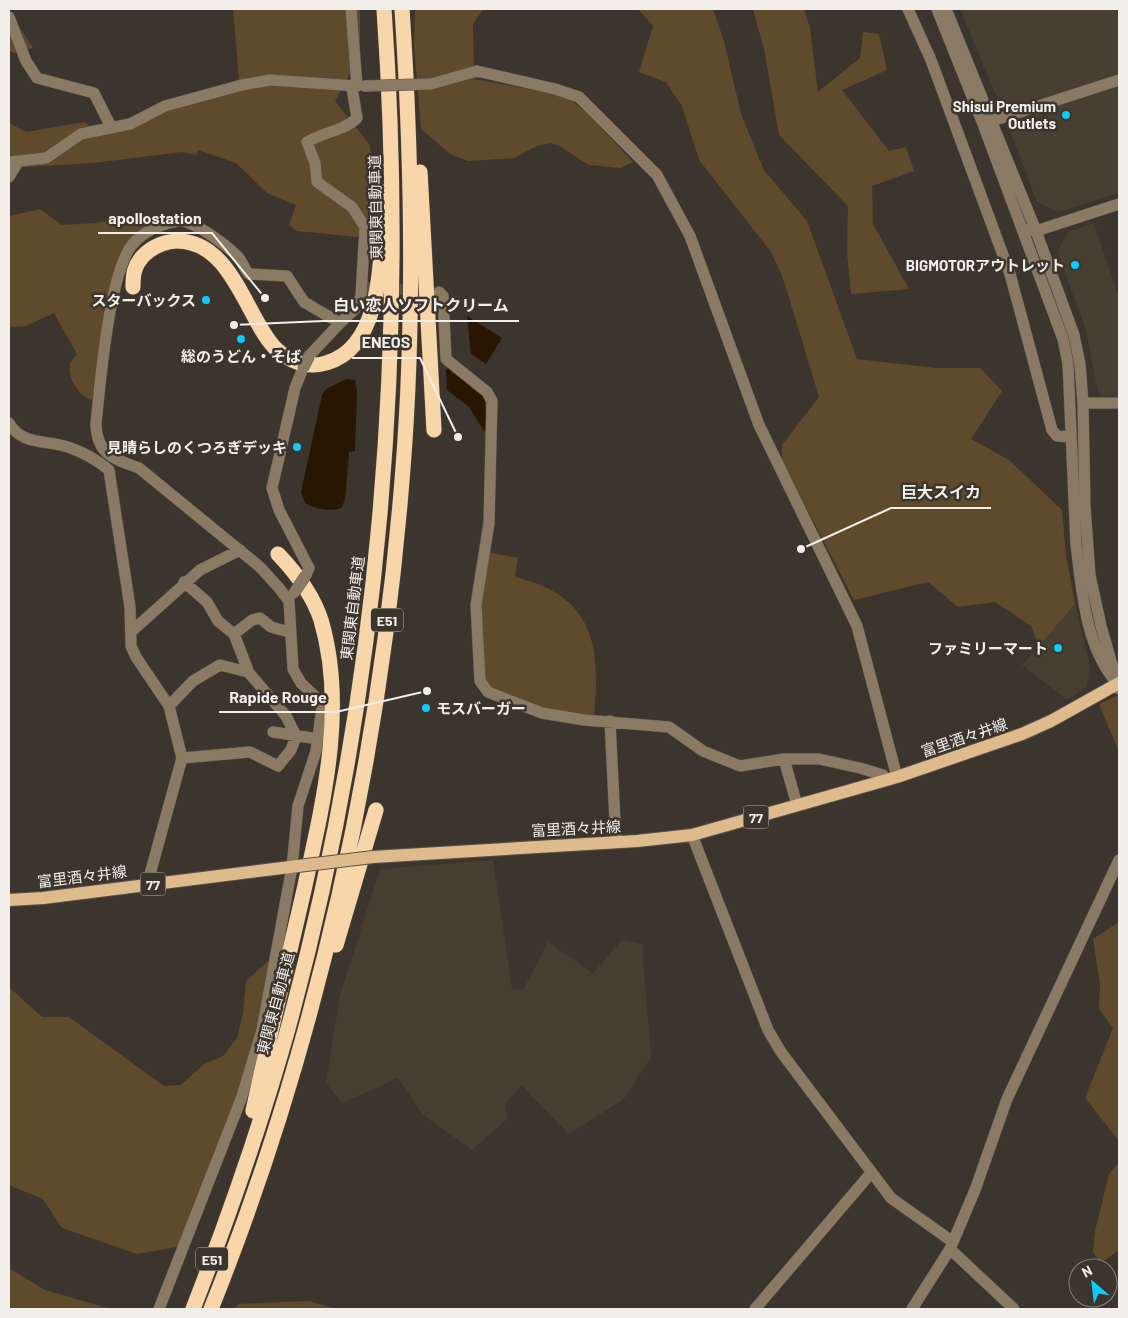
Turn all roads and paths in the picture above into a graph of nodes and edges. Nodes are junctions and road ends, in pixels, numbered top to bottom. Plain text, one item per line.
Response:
1 (351, 9) edge
2 (384, 9) edge
3 (402, 9) edge
4 (908, 9) edge
5 (937, 9) edge
6 (946, 9) edge
7 (9, 17) edge
8 (405, 51) junction
9 (1119, 80) edge
10 (358, 87) junction
11 (390, 108) junction
12 (992, 121) junction
13 (112, 127) junction
14 (13, 162) edge
15 (9, 177) edge
16 (1119, 204) edge
17 (1020, 225) junction
18 (1036, 231) junction
19 (1034, 257) junction
20 (133, 287) dead end
21 (439, 292) dead end
22 (340, 323) junction
23 (1083, 403) junction
24 (1119, 403) edge
25 (9, 423) edge
26 (434, 430) dead end
27 (1071, 437) junction
28 (121, 462) junction
29 (109, 470) junction
30 (240, 550) junction
31 (278, 554) dead end
32 (184, 582) junction
33 (292, 597) junction
34 (131, 632) junction
35 (289, 632) junction
36 (234, 634) junction
37 (248, 672) junction
38 (1119, 685) edge
39 (169, 706) junction
40 (610, 721) junction
41 (273, 732) dead end
42 (296, 736) junction
43 (319, 739) junction
44 (182, 758) junction
45 (784, 759) junction
46 (892, 778) junction
47 (797, 804) junction
48 (376, 810) dead end
49 (692, 835) junction
50 (616, 842) junction
51 (1119, 860) edge
52 (295, 867) junction
53 (147, 885) junction
54 (9, 900) edge
55 (305, 1030) junction
56 (871, 1173) junction
57 (238, 1189) junction
58 (952, 1245) junction
59 (159, 1309) edge
60 (193, 1309) edge
61 (211, 1309) edge
62 (754, 1309) edge
63 (912, 1309) edge
64 (1014, 1309) edge

1 - 10 street
2 - 11 highway, 東関東自動車道 / E51
3 - 8 highway, E51
4 - 27 street
5 - 17 street
6 - 12 street
7 - 13 street
8 - 26 highway
8 - 55 highway, E51
9 - 12 street
10 - 13 street
10 - 22 street
10 - 46 street, bridge
11 - 20 highway
11 - 57 highway, 東関東自動車道 / E51
12 - 18 street
13 - 14 street
14 - 15 street
16 - 18 street
17 - 18 street
17 - 19 street
18 - 19 street
18 - 23 street
19 - 27 street
21 - 40 street
22 - 28 street
22 - 33 street, bridge
23 - 24 street
23 - 38 street
25 - 29 street
27 - 38 street
28 - 29 street
28 - 30 street
29 - 34 street
30 - 32 street
30 - 33 street
31 - 57 highway
32 - 34 street
32 - 36 street
33 - 35 street
34 - 39 street
35 - 36 street
35 - 43 street
36 - 37 street
37 - 39 street
37 - 42 street
38 - 46 main road, 富里酒々井線 / 77
39 - 44 street
40 - 45 street
40 - 50 street
41 - 42 street
42 - 43 street
42 - 44 street
43 - 52 street
44 - 53 street
45 - 46 street
45 - 47 street
46 - 47 main road, 富里酒々井線 / 77
47 - 49 main road, 富里酒々井線 / 77
48 - 55 highway
49 - 50 main road, 富里酒々井線 / 77
49 - 56 street
50 - 52 main road, 富里酒々井線 / 77, bridge
51 - 58 street
52 - 53 main road, 富里酒々井線 / 77
52 - 59 street
53 - 54 main road, 富里酒々井線 / 77
55 - 61 highway, E51
56 - 58 street
56 - 62 street
57 - 60 highway, 東関東自動車道 / E51
58 - 63 street
58 - 64 street

